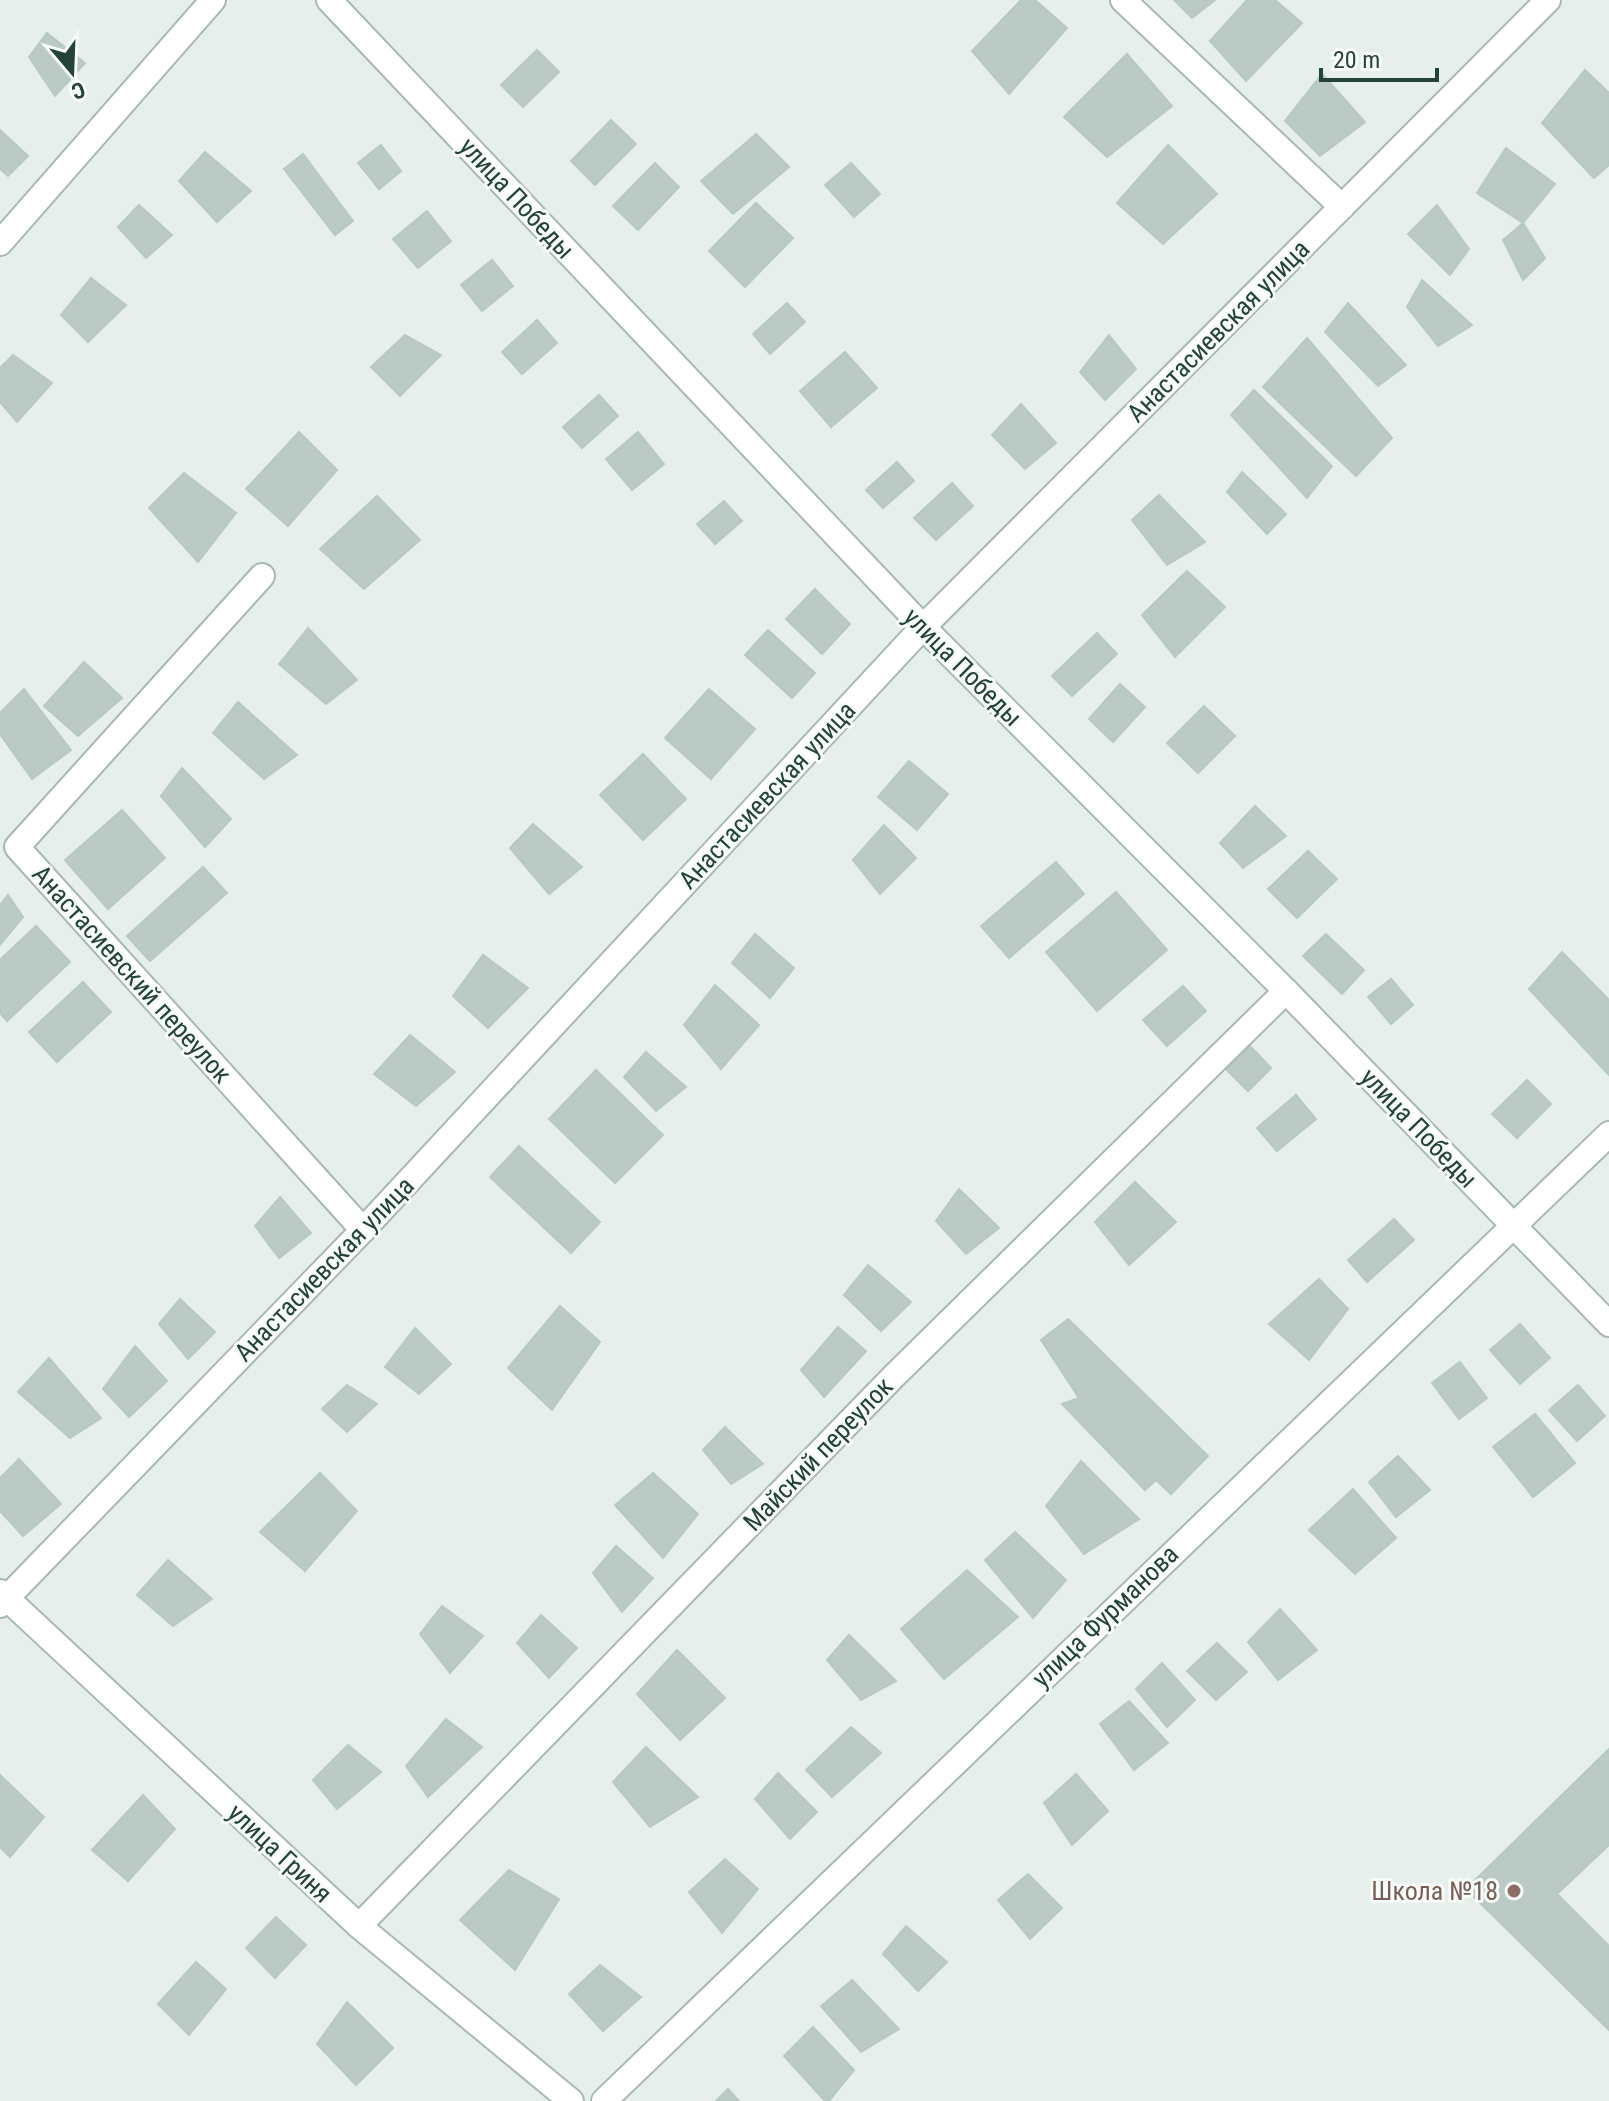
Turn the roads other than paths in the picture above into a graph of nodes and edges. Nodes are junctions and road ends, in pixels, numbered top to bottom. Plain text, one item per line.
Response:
1 (213, 0) edge
2 (329, 0) edge
3 (1123, 0) edge
4 (1548, 0) edge
5 (1342, 207) junction
6 (0, 243) edge
7 (262, 576) dead end
8 (923, 627) junction
9 (1286, 991) junction
10 (1609, 1134) edge
11 (1512, 1224) junction
12 (363, 1230) junction
13 (1609, 1324) edge
14 (2, 1598) edge
15 (359, 1926) junction
16 (571, 2101) edge
17 (604, 2101) edge

1 - 6 street
2 - 8 street, улица Победы
3 - 5 street
4 - 5 street, Анастасиевская улица
5 - 8 street, Анастасиевская улица
7 - 12 street, Анастасиевский переулок
8 - 9 street, улица Победы
8 - 12 street, Анастасиевская улица
9 - 11 street, улица Победы
9 - 15 street, Майский переулок
10 - 11 street, улица Фурманова
11 - 13 street, улица Победы
11 - 17 street, улица Фурманова
12 - 14 street, Анастасиевская улица
14 - 15 street, улица Гриня
15 - 16 street, улица Гриня

